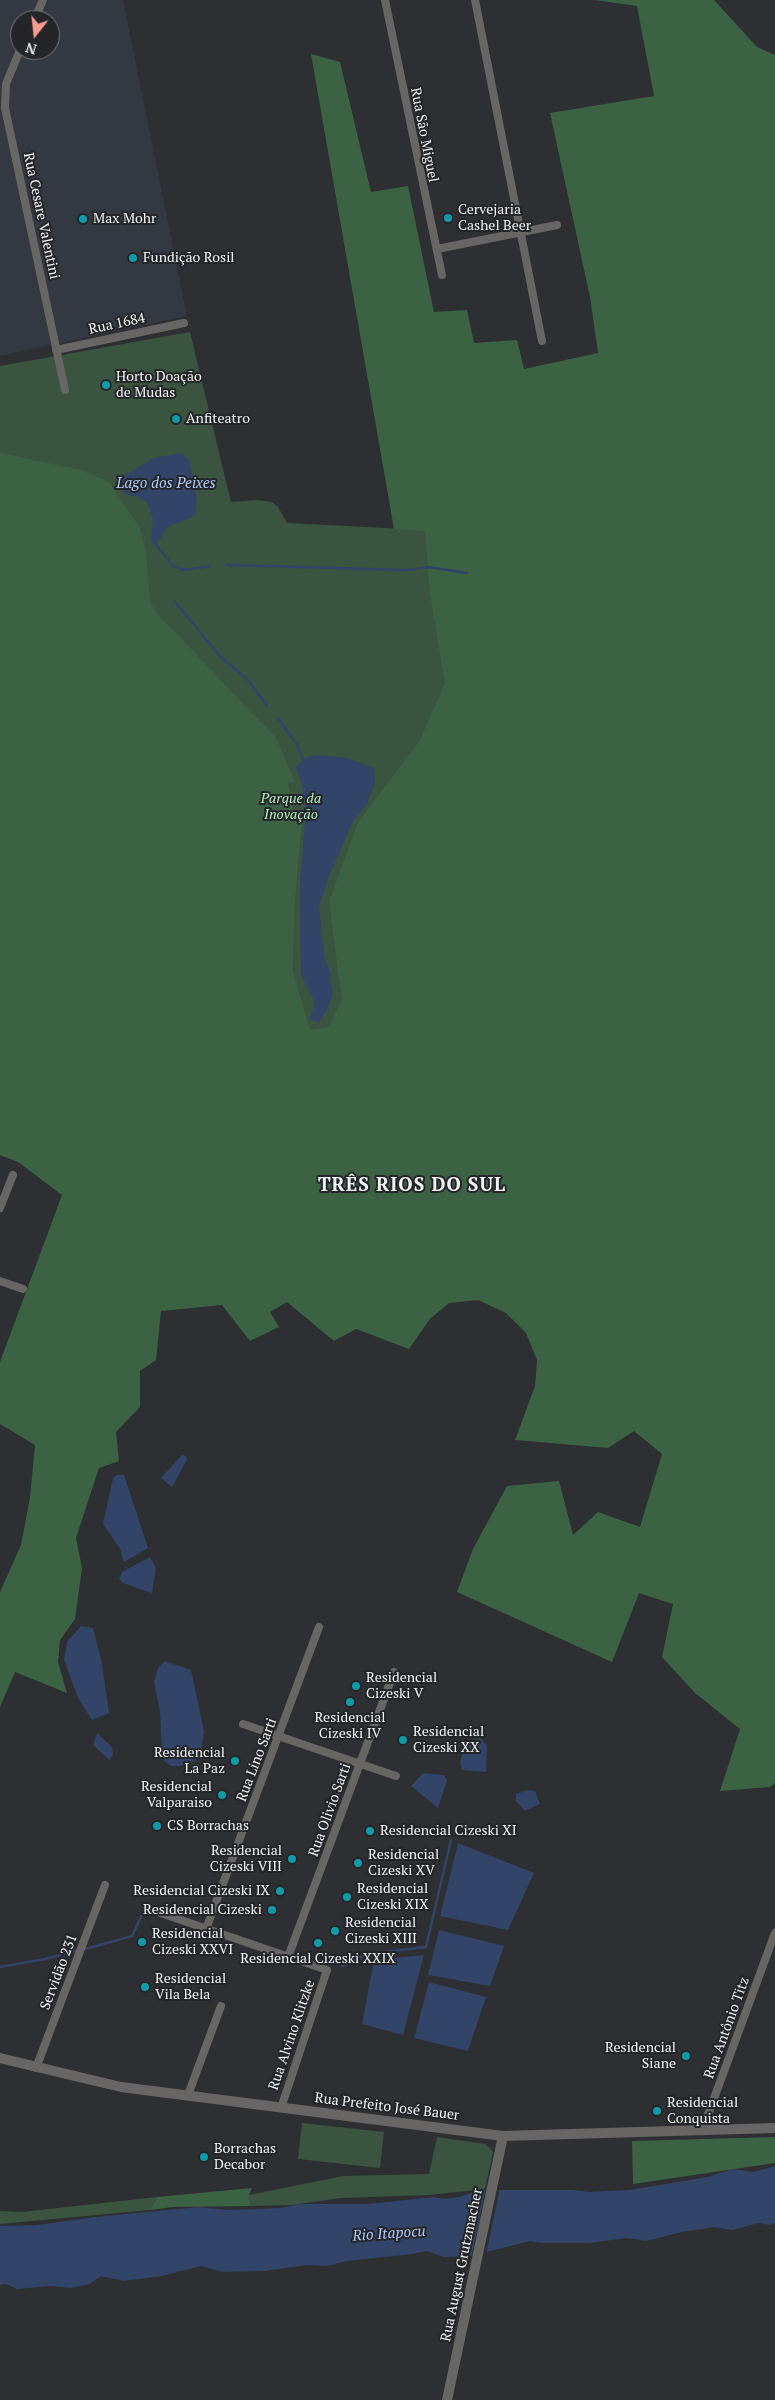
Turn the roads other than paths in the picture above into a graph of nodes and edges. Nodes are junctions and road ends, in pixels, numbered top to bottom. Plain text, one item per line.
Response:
1 (385, 0) edge
2 (475, 0) edge
3 (16, 60) edge
4 (557, 225) dead end
5 (521, 233) junction
6 (437, 249) junction
7 (442, 275) dead end
8 (184, 323) dead end
9 (542, 342) dead end
10 (56, 350) junction
11 (65, 390) dead end
12 (13, 1174) dead end
13 (0, 1208) edge
14 (0, 1281) edge
15 (23, 1290) dead end
16 (319, 1627) dead end
17 (394, 1672) dead end
18 (243, 1724) dead end
19 (280, 1736) junction
20 (361, 1764) junction
21 (396, 1776) dead end
22 (105, 1885) dead end
23 (149, 1909) dead end
24 (206, 1929) junction
25 (775, 1933) edge
26 (288, 1957) junction
27 (222, 2006) dead end
28 (0, 2058) edge
29 (36, 2068) junction
30 (188, 2095) junction
31 (280, 2108) junction
32 (775, 2128) edge
33 (702, 2131) junction
34 (503, 2136) junction
35 (447, 2400) edge

1 - 6 street, Rua São Miguel
2 - 5 street
3 - 10 street, Rua Cesare Valentini
4 - 5 street
5 - 6 street
5 - 9 street
6 - 7 street, Rua São Miguel
8 - 10 street, Rua 1684
10 - 11 street, Rua Cesare Valentini
12 - 13 street
14 - 15 street
16 - 19 street, Rua Lino Sarti
17 - 20 street, Rua Olivio Sarti
18 - 19 street
19 - 20 street
19 - 24 street, Rua Lino Sarti
20 - 21 street
20 - 26 street, Rua Olivio Sarti
22 - 29 street, Servidão 231
23 - 24 street
24 - 26 street
25 - 33 street, Rua Antônio Titz
26 - 31 street, Rua Alvino Klitzke
27 - 30 street
28 - 29 street, Rua Prefeito José Bauer
29 - 30 street, Rua Prefeito José Bauer
30 - 31 street, Rua Prefeito José Bauer
31 - 34 street, Rua Prefeito José Bauer
32 - 33 street, Rua Prefeito José Bauer
33 - 34 street, Rua Prefeito José Bauer
34 - 35 street, Rua August Grutzmacher

